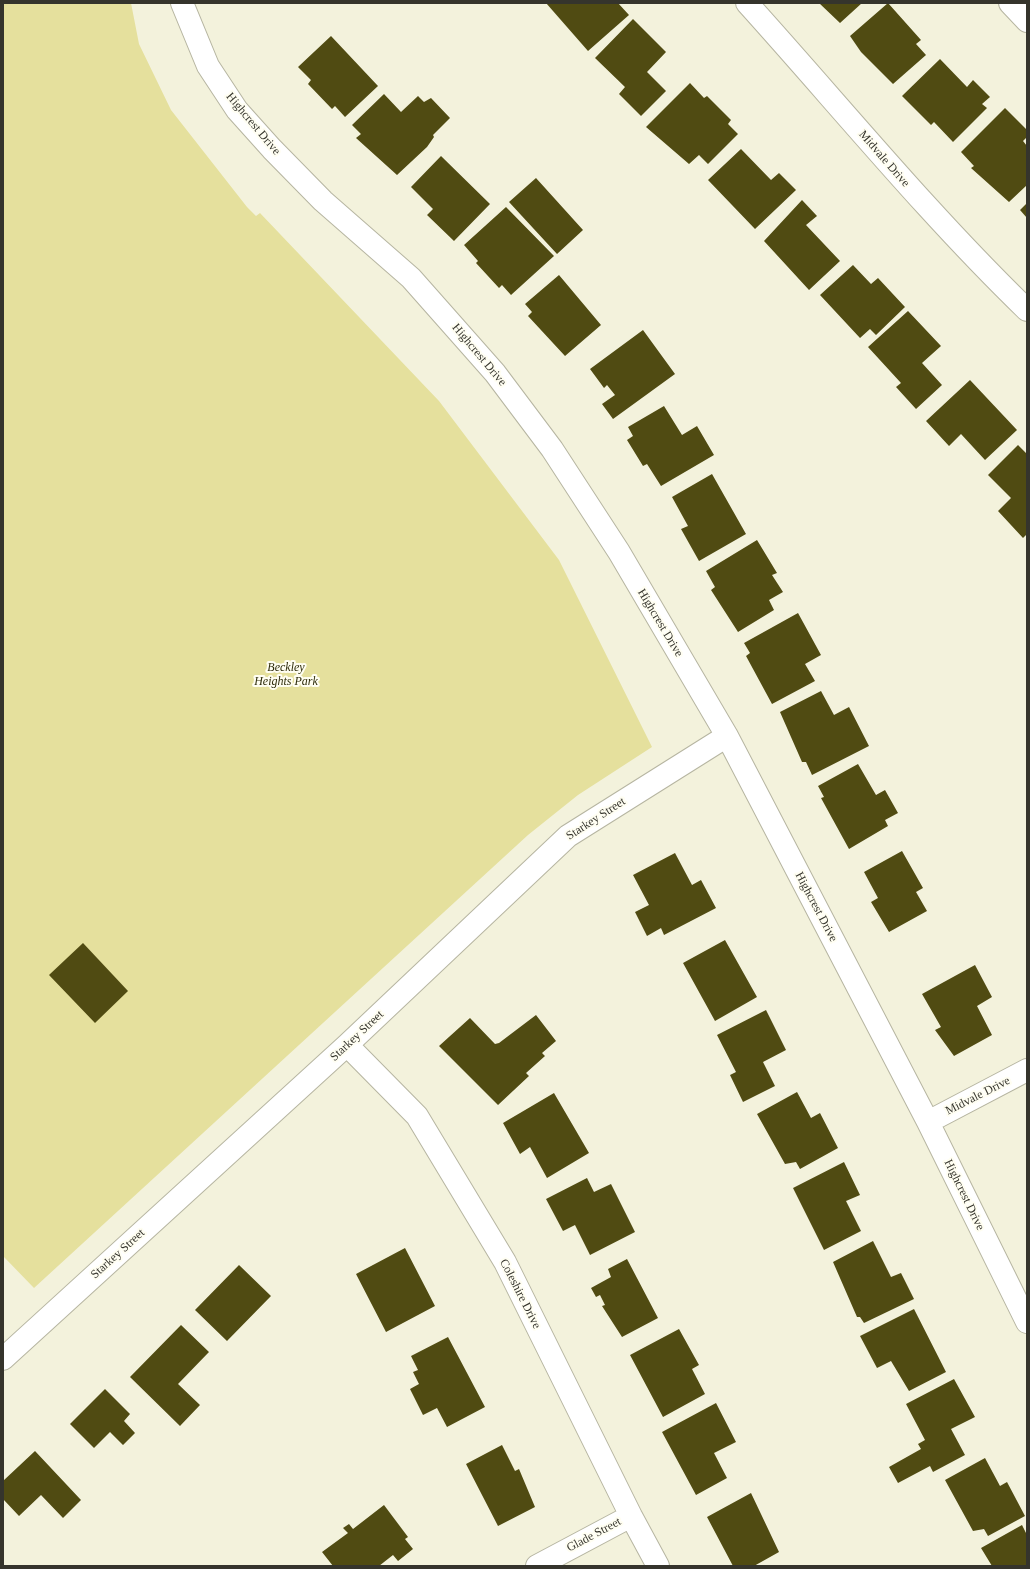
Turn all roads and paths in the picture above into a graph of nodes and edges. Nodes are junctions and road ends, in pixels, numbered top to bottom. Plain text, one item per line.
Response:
1 (182, 3) edge
2 (747, 3) edge
3 (1010, 3) edge
4 (1027, 22) edge
5 (1027, 310) edge
6 (728, 736) junction
7 (347, 1045) junction
8 (1027, 1070) edge
9 (928, 1122) junction
10 (1027, 1322) edge
11 (3, 1359) edge
12 (631, 1516) junction
13 (537, 1566) edge
14 (658, 1566) edge

1 - 6 street, Highcrest Drive
2 - 5 street, Midvale Drive
3 - 4 street
6 - 7 street, Starkey Street
6 - 9 street, Highcrest Drive
7 - 11 street, Starkey Street
7 - 12 street, Coleshire Drive
8 - 9 street, Midvale Drive
9 - 10 street, Highcrest Drive
12 - 13 street, Glade Street
12 - 14 street, Coleshire Drive

